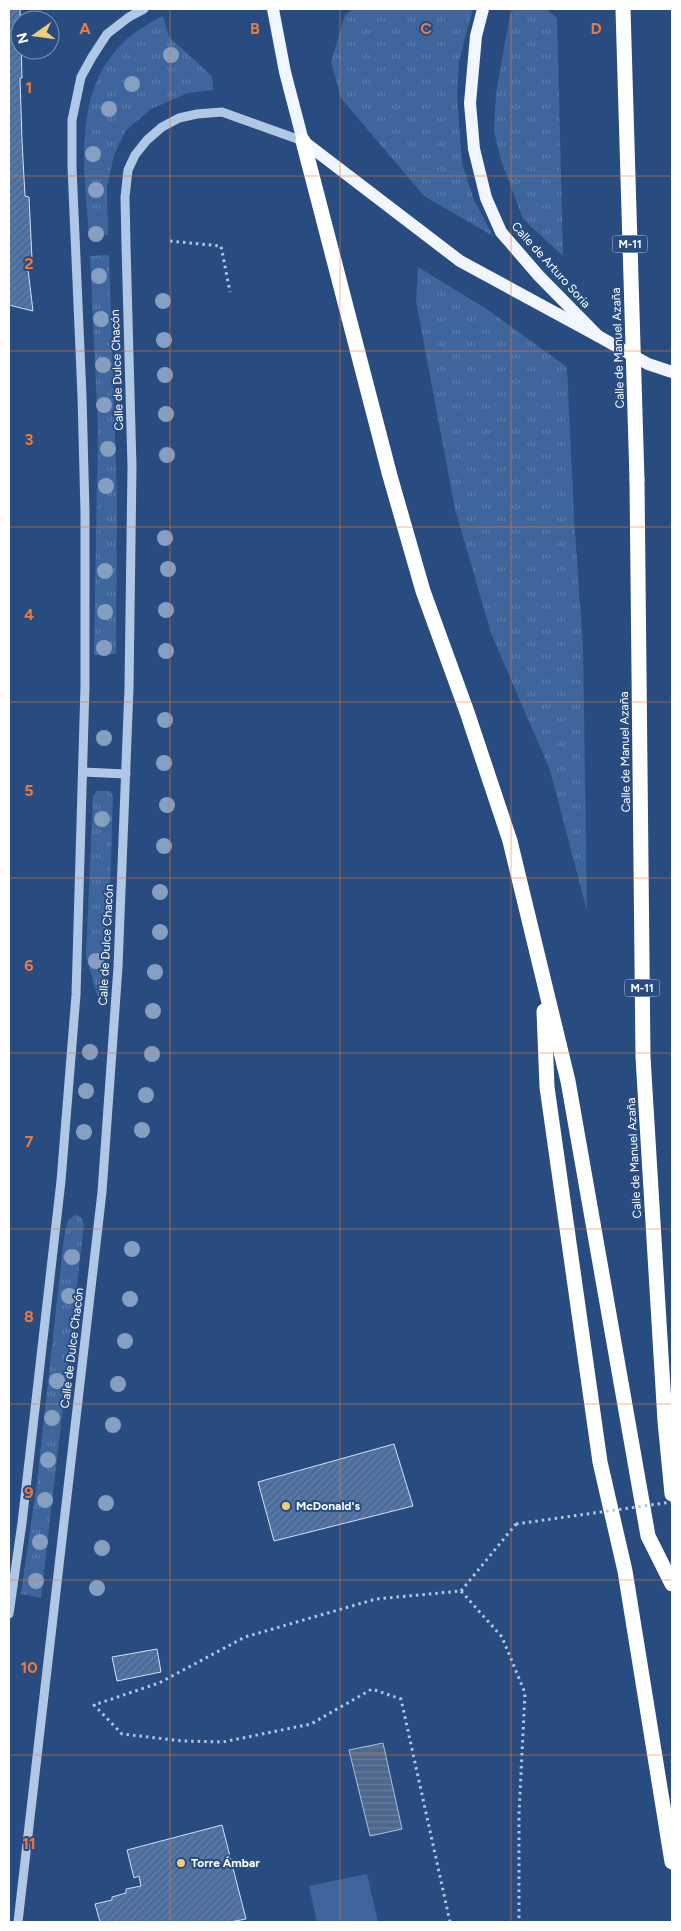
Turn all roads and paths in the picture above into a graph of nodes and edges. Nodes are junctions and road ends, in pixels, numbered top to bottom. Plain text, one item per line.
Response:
1 (144, 9) edge
2 (273, 9) edge
3 (484, 9) edge
4 (623, 9) edge
5 (303, 141) junction
6 (170, 241) dead end
7 (230, 292) dead end
8 (598, 336) junction
9 (672, 372) edge
10 (83, 772) junction
11 (126, 774) junction
12 (542, 975) junction
13 (672, 1494) edge
14 (672, 1502) edge
15 (672, 1584) edge
16 (461, 1591) junction
17 (9, 1614) edge
18 (672, 1862) edge
19 (18, 1922) edge
20 (450, 1922) edge
21 (519, 1922) edge

1 - 10 street
2 - 5 main road
3 - 8 main road, Calle de Arturo Soria
4 - 13 highway, Calle de Manuel Azaña / M-11, bridge
5 - 8 main road
5 - 11 street, Calle de Dulce Chacón
5 - 12 highway
6 - 7 path
8 - 9 main road, Calle de Arturo Soria
10 - 11 street
10 - 17 street
11 - 19 street, Calle de Dulce Chacón
12 - 15 highway
12 - 18 highway
14 - 16 path, bridge
16 - 20 path
16 - 21 path

